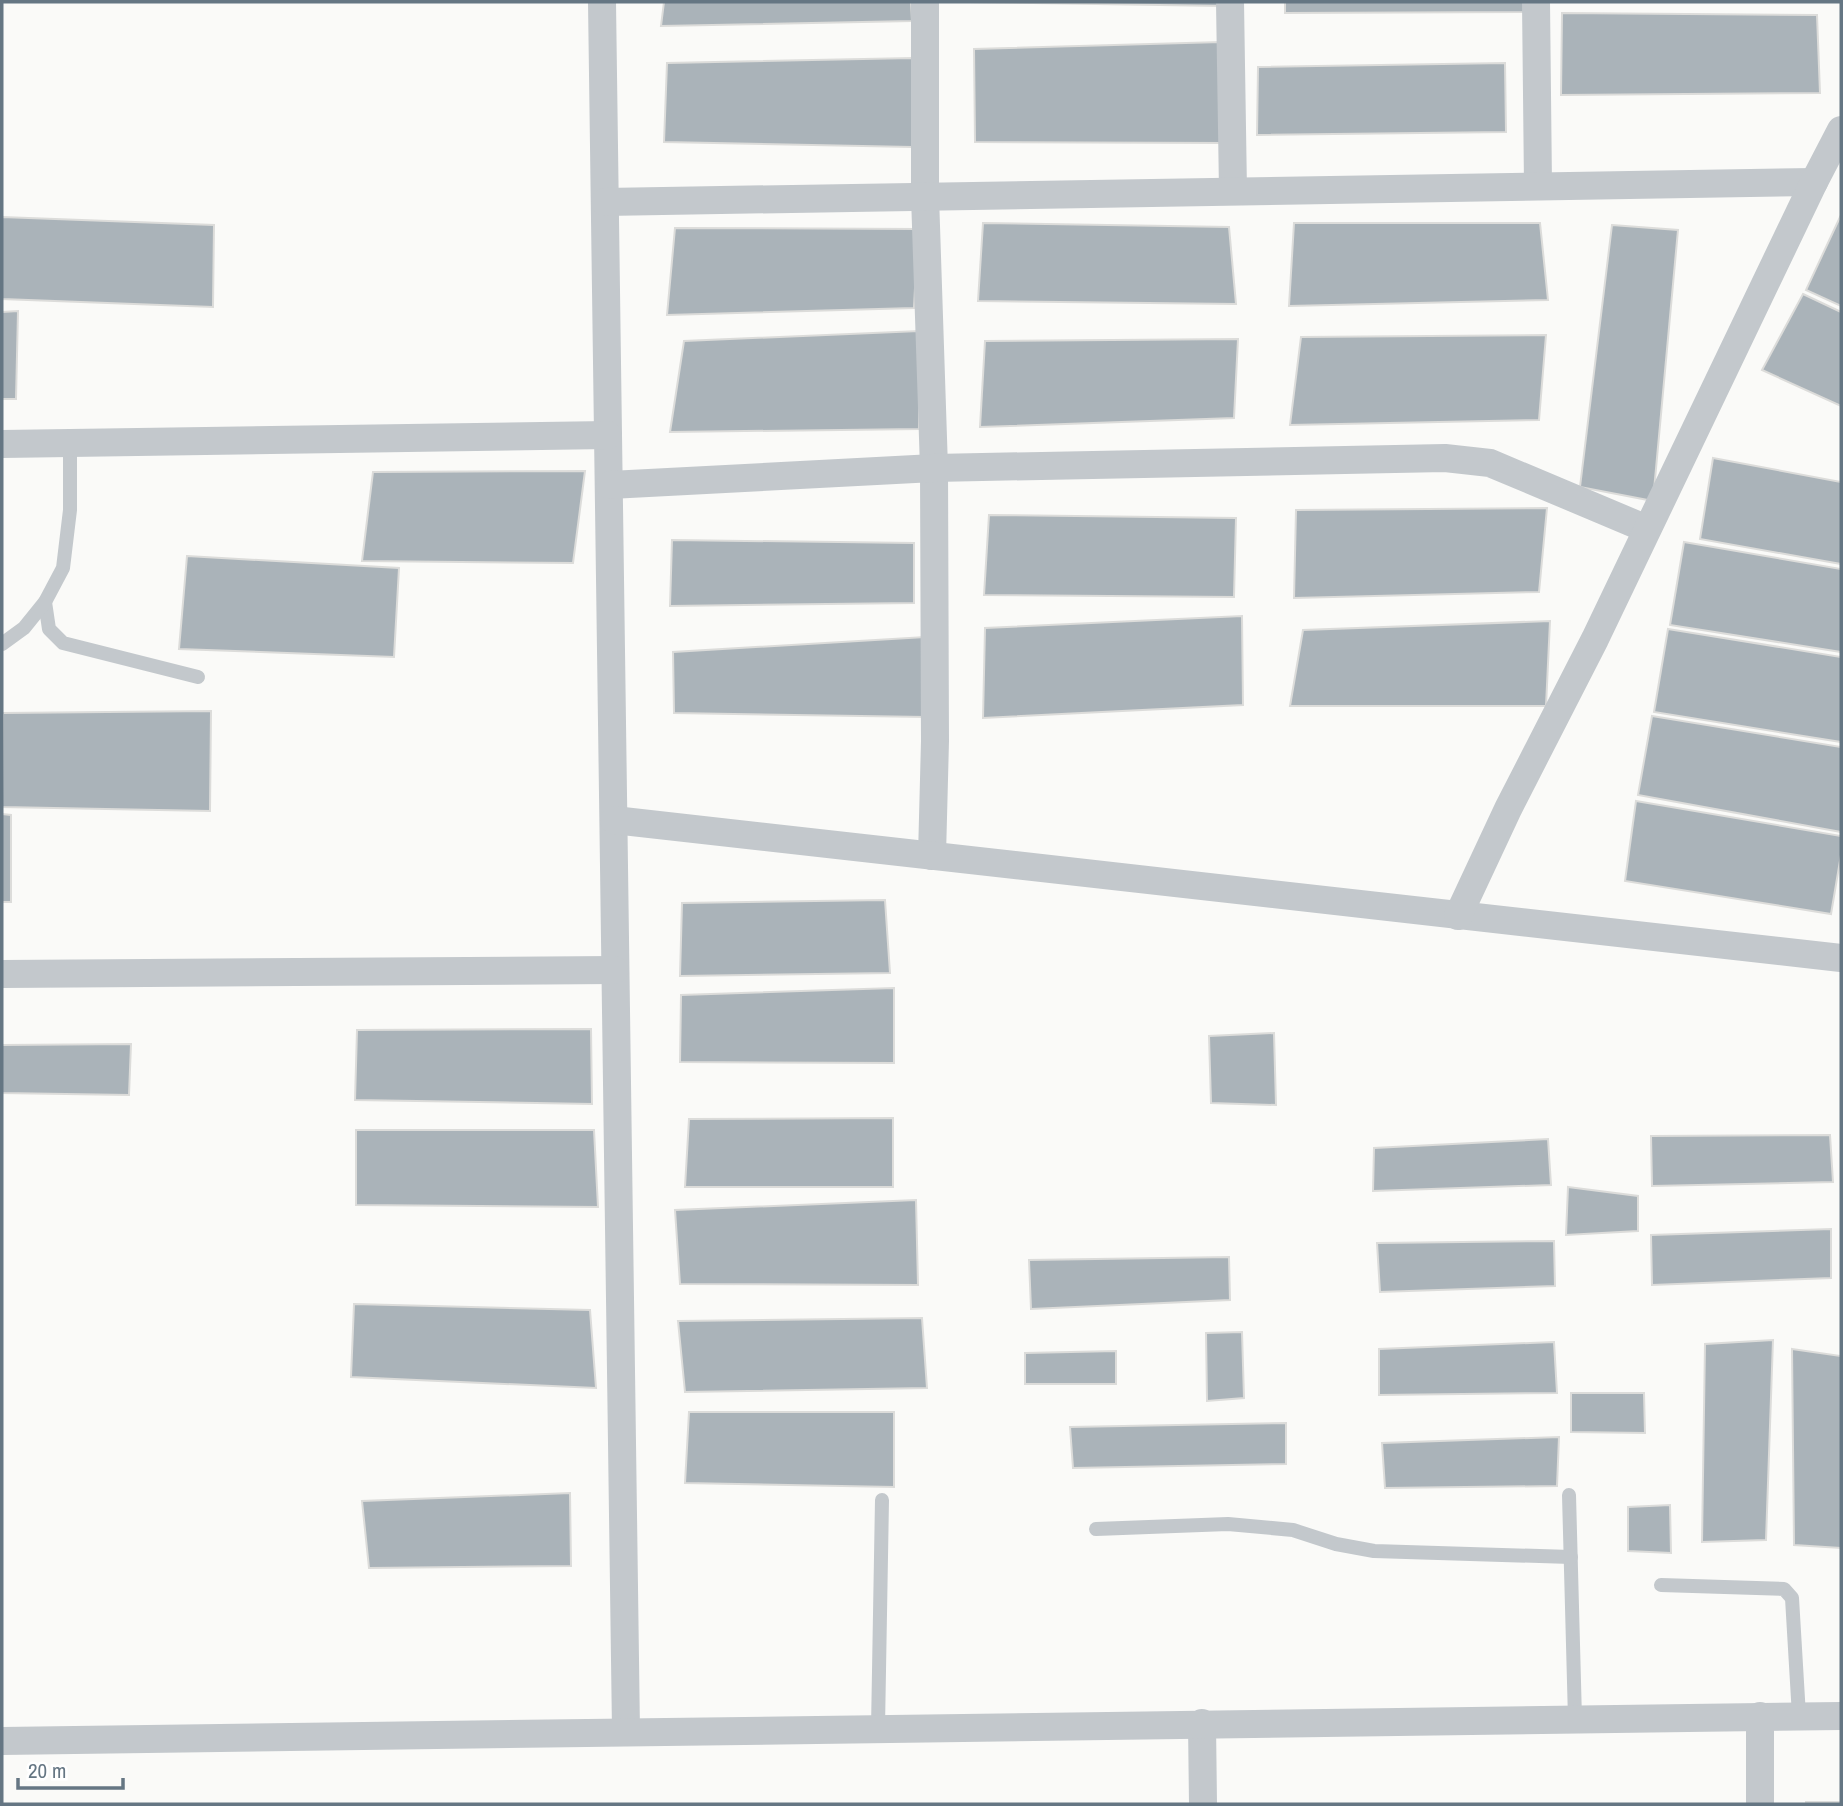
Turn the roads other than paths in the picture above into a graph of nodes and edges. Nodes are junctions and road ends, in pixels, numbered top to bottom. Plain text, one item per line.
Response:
1 (602, 2) edge
2 (925, 2) edge
3 (1230, 2) edge
4 (1536, 2) edge
5 (1841, 130) edge
6 (1814, 182) junction
7 (1538, 186) junction
8 (1233, 191) junction
9 (925, 196) junction
10 (605, 202) junction
11 (608, 435) junction
12 (70, 443) junction
13 (2, 444) edge
14 (934, 468) junction
15 (610, 485) junction
16 (1647, 529) junction
17 (45, 602) junction
18 (2, 644) edge
19 (198, 677) dead end
20 (614, 820) junction
21 (932, 856) junction
22 (1458, 915) junction
23 (1841, 958) edge
24 (614, 970) junction
25 (2, 974) edge
26 (1569, 1495) dead end
27 (882, 1500) dead end
28 (1097, 1529) dead end
29 (1571, 1557) junction
30 (1661, 1585) dead end
31 (1760, 1716) junction
32 (1799, 1716) junction
33 (1841, 1716) edge
34 (1575, 1718) junction
35 (1202, 1723) junction
36 (878, 1728) junction
37 (626, 1731) junction
38 (2, 1741) edge
39 (1203, 1804) edge
40 (1760, 1804) edge

1 - 10 street
2 - 9 street
3 - 8 street
4 - 7 street
5 - 6 street
6 - 7 street
6 - 16 street
7 - 8 street
8 - 9 street
9 - 10 street
9 - 14 street
10 - 11 street
11 - 12 street
11 - 15 street
12 - 13 street
12 - 17 lane
14 - 15 street
14 - 16 street
14 - 21 street
15 - 20 street
16 - 22 street
17 - 18 lane
17 - 19 lane
20 - 21 street
20 - 24 street
21 - 22 street
22 - 23 street
24 - 25 street
24 - 37 street
26 - 29 lane
27 - 36 lane
28 - 29 lane
29 - 34 lane
30 - 32 lane
31 - 32 street
31 - 34 street
31 - 40 street
32 - 33 street
34 - 35 street
35 - 36 street
35 - 39 street
36 - 37 street
37 - 38 street

